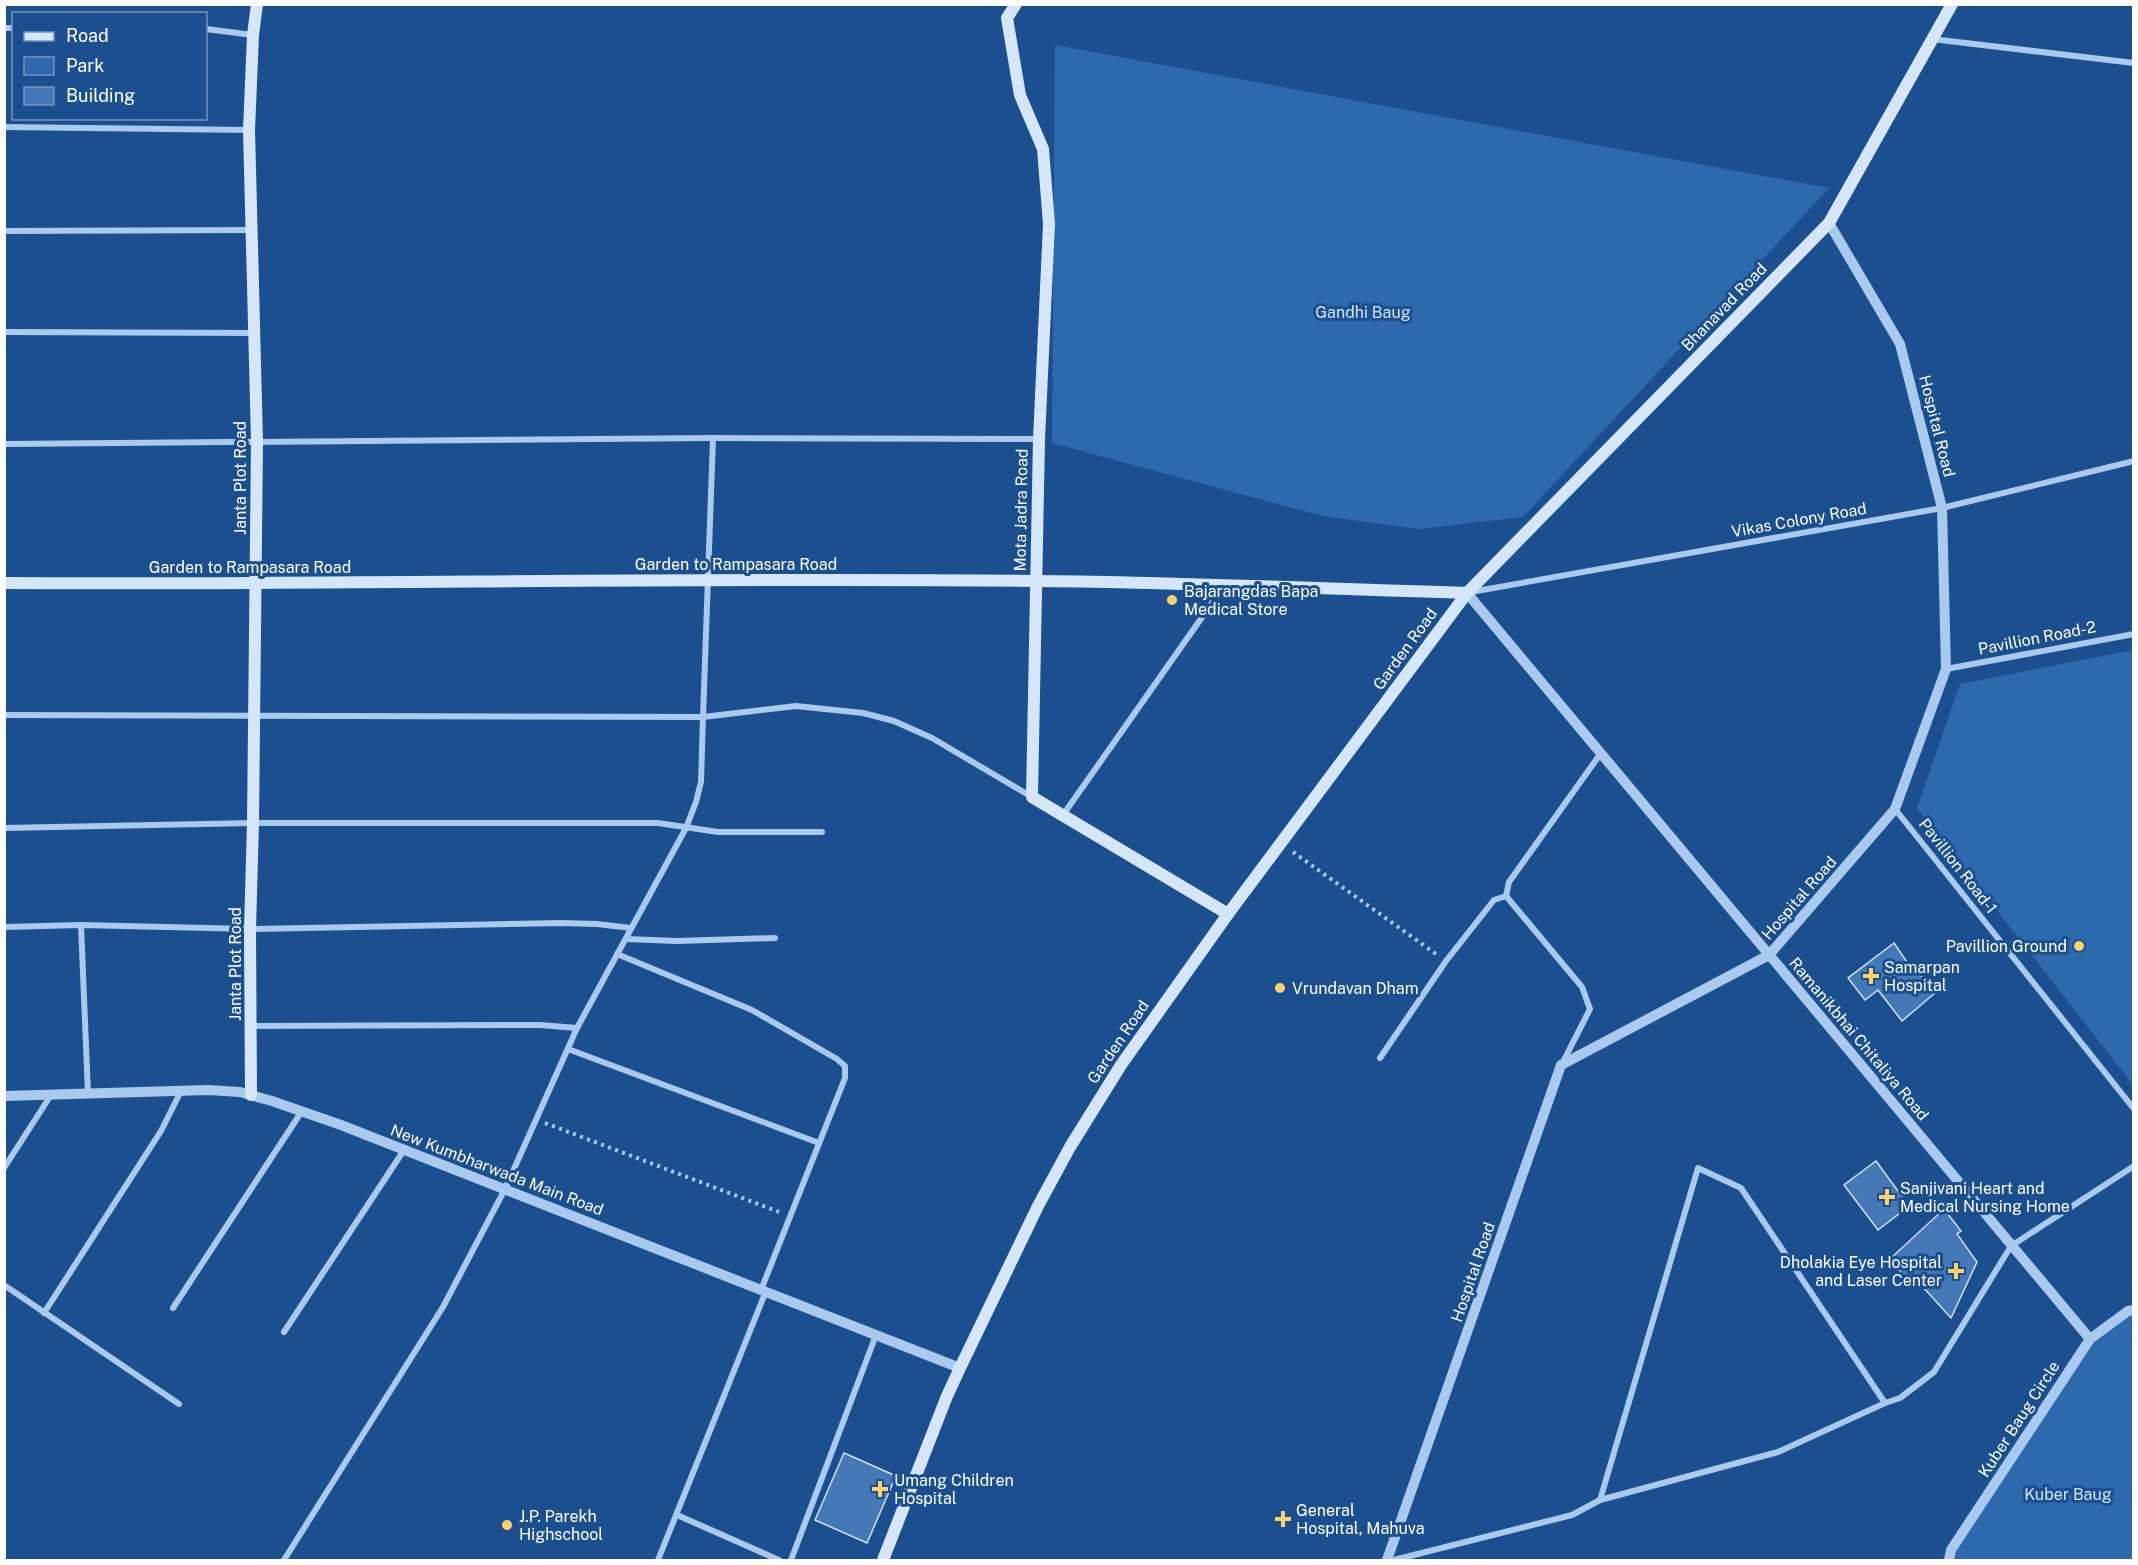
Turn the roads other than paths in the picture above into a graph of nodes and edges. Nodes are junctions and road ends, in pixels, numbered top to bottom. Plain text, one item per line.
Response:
1 (257, 4) edge
2 (1016, 4) edge
3 (1952, 4) edge
4 (207, 29) edge
5 (253, 35) junction
6 (1932, 39) junction
7 (2133, 63) edge
8 (4, 127) edge
9 (249, 130) junction
10 (1829, 223) junction
11 (252, 230) junction
12 (4, 231) edge
13 (4, 332) edge
14 (254, 333) junction
15 (713, 438) junction
16 (1039, 439) junction
17 (257, 441) junction
18 (4, 444) edge
19 (2133, 461) edge
20 (1942, 508) junction
21 (708, 580) junction
22 (1036, 581) junction
23 (4, 583) edge
24 (256, 584) junction
25 (1224, 586) junction
26 (1467, 592) junction
27 (2133, 634) edge
28 (1946, 669) junction
29 (4, 714) edge
30 (255, 714) junction
31 (704, 717) junction
32 (1601, 753) junction
33 (1032, 797) junction
34 (1895, 809) junction
35 (1063, 815) junction
36 (254, 823) junction
37 (4, 828) edge
38 (686, 828) junction
39 (822, 832) dead end
40 (1506, 896) junction
41 (1228, 914) junction
42 (81, 925) junction
43 (4, 927) edge
44 (250, 928) junction
45 (631, 928) junction
46 (775, 938) dead end
47 (626, 939) junction
48 (617, 954) junction
49 (1769, 955) junction
50 (252, 1026) junction
51 (577, 1028) junction
52 (568, 1049) junction
53 (1380, 1058) dead end
54 (1561, 1065) junction
55 (182, 1091) junction
56 (88, 1094) junction
57 (51, 1095) junction
58 (251, 1095) junction
59 (4, 1096) edge
60 (2133, 1109) edge
61 (302, 1111) junction
62 (819, 1143) junction
63 (404, 1150) junction
64 (2133, 1166) edge
65 (4, 1168) edge
66 (505, 1189) junction
67 (2011, 1246) junction
68 (4, 1285) edge
69 (763, 1291) junction
70 (173, 1308) dead end
71 (2133, 1310) edge
72 (44, 1313) junction
73 (284, 1332) dead end
74 (876, 1335) junction
75 (2090, 1339) junction
76 (960, 1368) junction
77 (1885, 1403) junction
78 (179, 1404) dead end
79 (1600, 1500) junction
80 (677, 1515) junction
81 (284, 1560) edge
82 (658, 1560) edge
83 (779, 1560) edge
84 (791, 1560) edge
85 (882, 1560) edge
86 (1387, 1560) edge
87 (1394, 1560) edge
88 (1949, 1560) edge

1 - 5 main road, Janta Plot Road
2 - 16 main road, Mota Jadra Road
3 - 6 main road, Bhanavad Road
4 - 5 street
5 - 9 main road, Janta Plot Road
6 - 7 street
6 - 10 main road, Bhanavad Road
8 - 9 street
9 - 11 main road, Janta Plot Road
10 - 20 street, Hospital Road
10 - 26 main road, Bhanavad Road
11 - 12 street
11 - 14 main road, Janta Plot Road
13 - 14 street
14 - 17 main road, Janta Plot Road
15 - 16 street
15 - 17 street
15 - 21 street
16 - 22 main road, Mota Jadra Road
17 - 18 street
17 - 24 main road, Janta Plot Road
19 - 20 street, Vikas Colony Road
20 - 26 street, Vikas Colony Road
20 - 28 street, Hospital Road
21 - 22 main road, Garden to Rampasara Road
21 - 24 main road, Garden to Rampasara Road
21 - 31 street
22 - 25 main road, Garden to Rampasara Road
22 - 33 main road, Mota Jadra Road
23 - 24 main road, Garden to Rampasara Road
24 - 30 main road, Janta Plot Road
25 - 26 main road, Garden to Rampasara Road
25 - 35 street
26 - 32 street, Ramanikbhai Chitaliya Road
26 - 41 main road, Garden Road
27 - 28 street, Pavillion Road-2
28 - 34 street, Hospital Road
29 - 30 street
30 - 31 street
30 - 36 main road, Janta Plot Road
31 - 33 street
31 - 38 street
32 - 40 street
32 - 49 street, Ramanikbhai Chitaliya Road
33 - 35 main road
34 - 49 street, Hospital Road
34 - 60 street, Pavillion Road-1
35 - 41 main road
36 - 37 street
36 - 38 street
36 - 44 main road, Janta Plot Road
38 - 39 street
38 - 45 street
40 - 53 street
40 - 54 street
41 - 76 main road, Garden Road
42 - 43 street
42 - 44 street
42 - 56 street
44 - 45 street
44 - 50 main road, Janta Plot Road
45 - 47 street
46 - 47 street
47 - 48 street
48 - 51 street
48 - 62 street
49 - 54 street, Hospital Road
49 - 67 street, Ramanikbhai Chitaliya Road
50 - 51 street
50 - 58 main road, Janta Plot Road
51 - 52 street
52 - 62 street
52 - 66 street
54 - 86 street, Hospital Road
55 - 56 street, New Kumbharwada Main Road
55 - 58 street, New Kumbharwada Main Road
55 - 72 street
56 - 57 street, New Kumbharwada Main Road
57 - 59 street, New Kumbharwada Main Road
57 - 65 street
58 - 61 street, New Kumbharwada Main Road
61 - 63 street, New Kumbharwada Main Road
61 - 70 street
62 - 69 street
63 - 66 street, New Kumbharwada Main Road
63 - 73 street
64 - 67 street
66 - 69 street, New Kumbharwada Main Road
66 - 81 street
67 - 75 street, Ramanikbhai Chitaliya Road
67 - 77 street
68 - 72 street
69 - 74 street, New Kumbharwada Main Road
69 - 80 street
71 - 75 street, Kuber Baug Circle
72 - 78 street
74 - 76 street, New Kumbharwada Main Road
74 - 84 street
75 - 88 street, Kuber Baug Circle
76 - 85 main road, Garden Road
77 - 79 street
77 - 79 street
79 - 87 street
80 - 82 street
80 - 83 street

